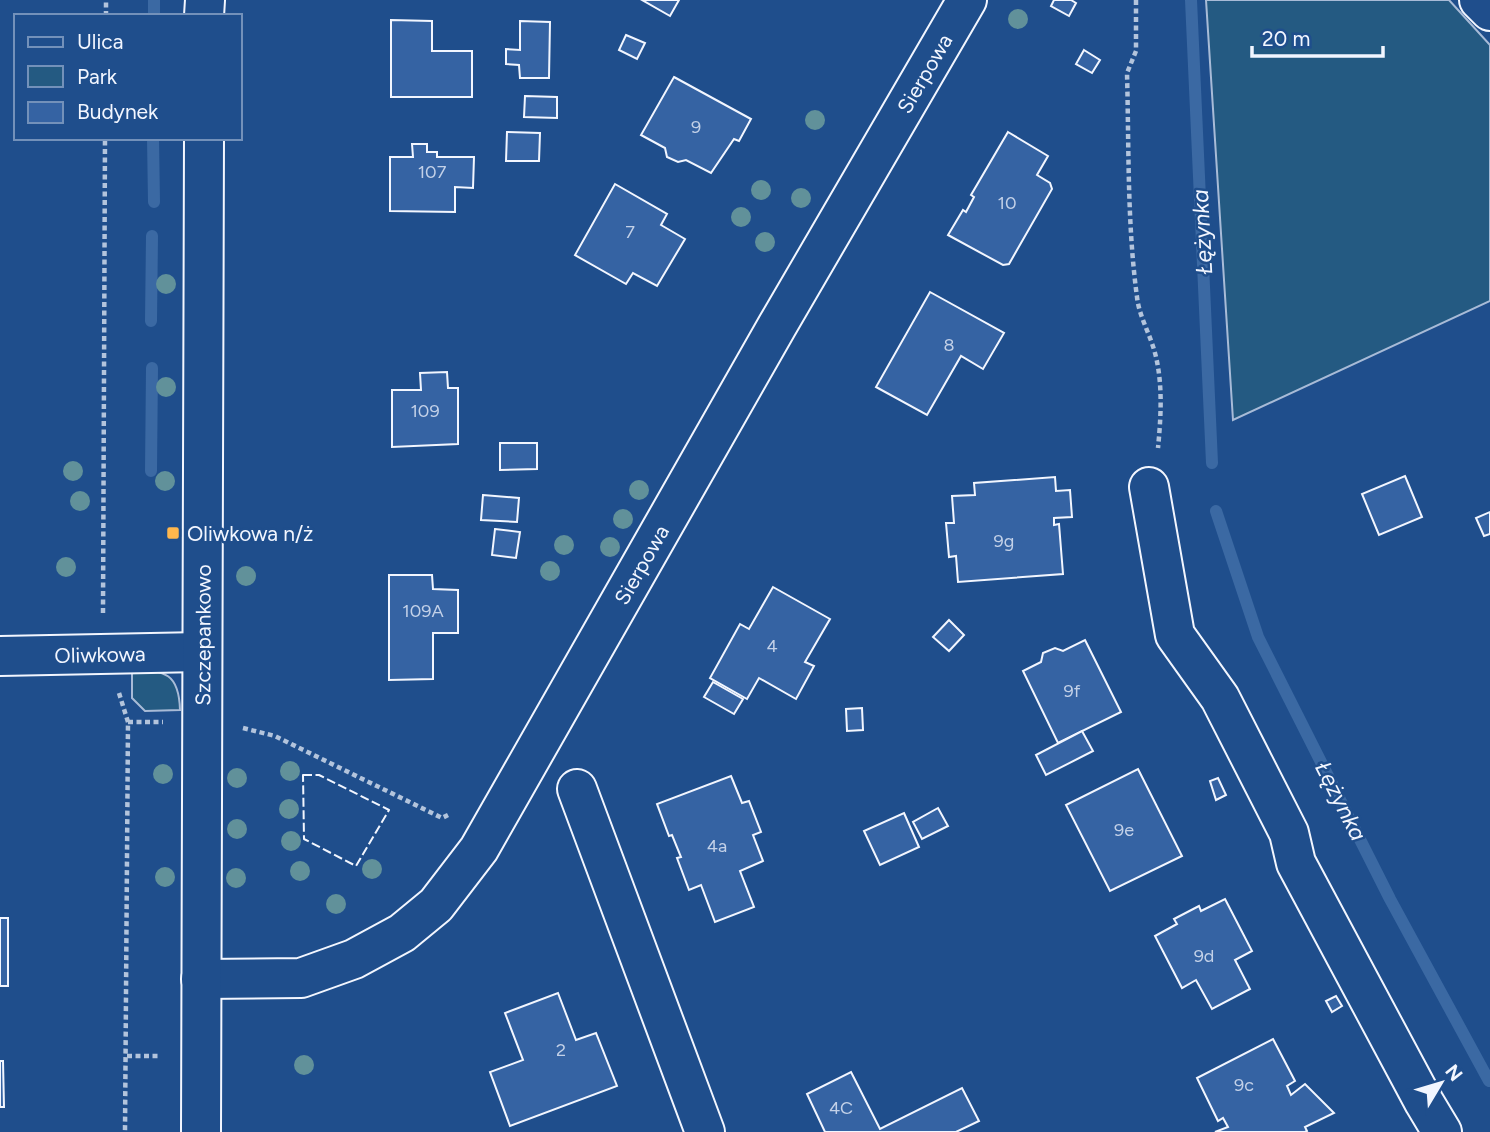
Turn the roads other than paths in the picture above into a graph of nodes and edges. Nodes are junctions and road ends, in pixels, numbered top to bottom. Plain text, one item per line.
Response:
1 (967, 0) edge
2 (1479, 0) edge
3 (1490, 11) edge
4 (204, 140) edge
5 (1149, 487) road end
6 (201, 652) junction
7 (0, 656) edge
8 (578, 789) dead end
9 (201, 979) junction
10 (201, 1132) edge
11 (705, 1132) edge
12 (1442, 1132) edge

1 - 9 street, Sierpowa
2 - 3 street
4 - 6 street, Szczepankowo
5 - 12 street
6 - 7 street, Oliwkowa
6 - 9 street, Szczepankowo
8 - 11 street
9 - 10 street, Szczepankowo

